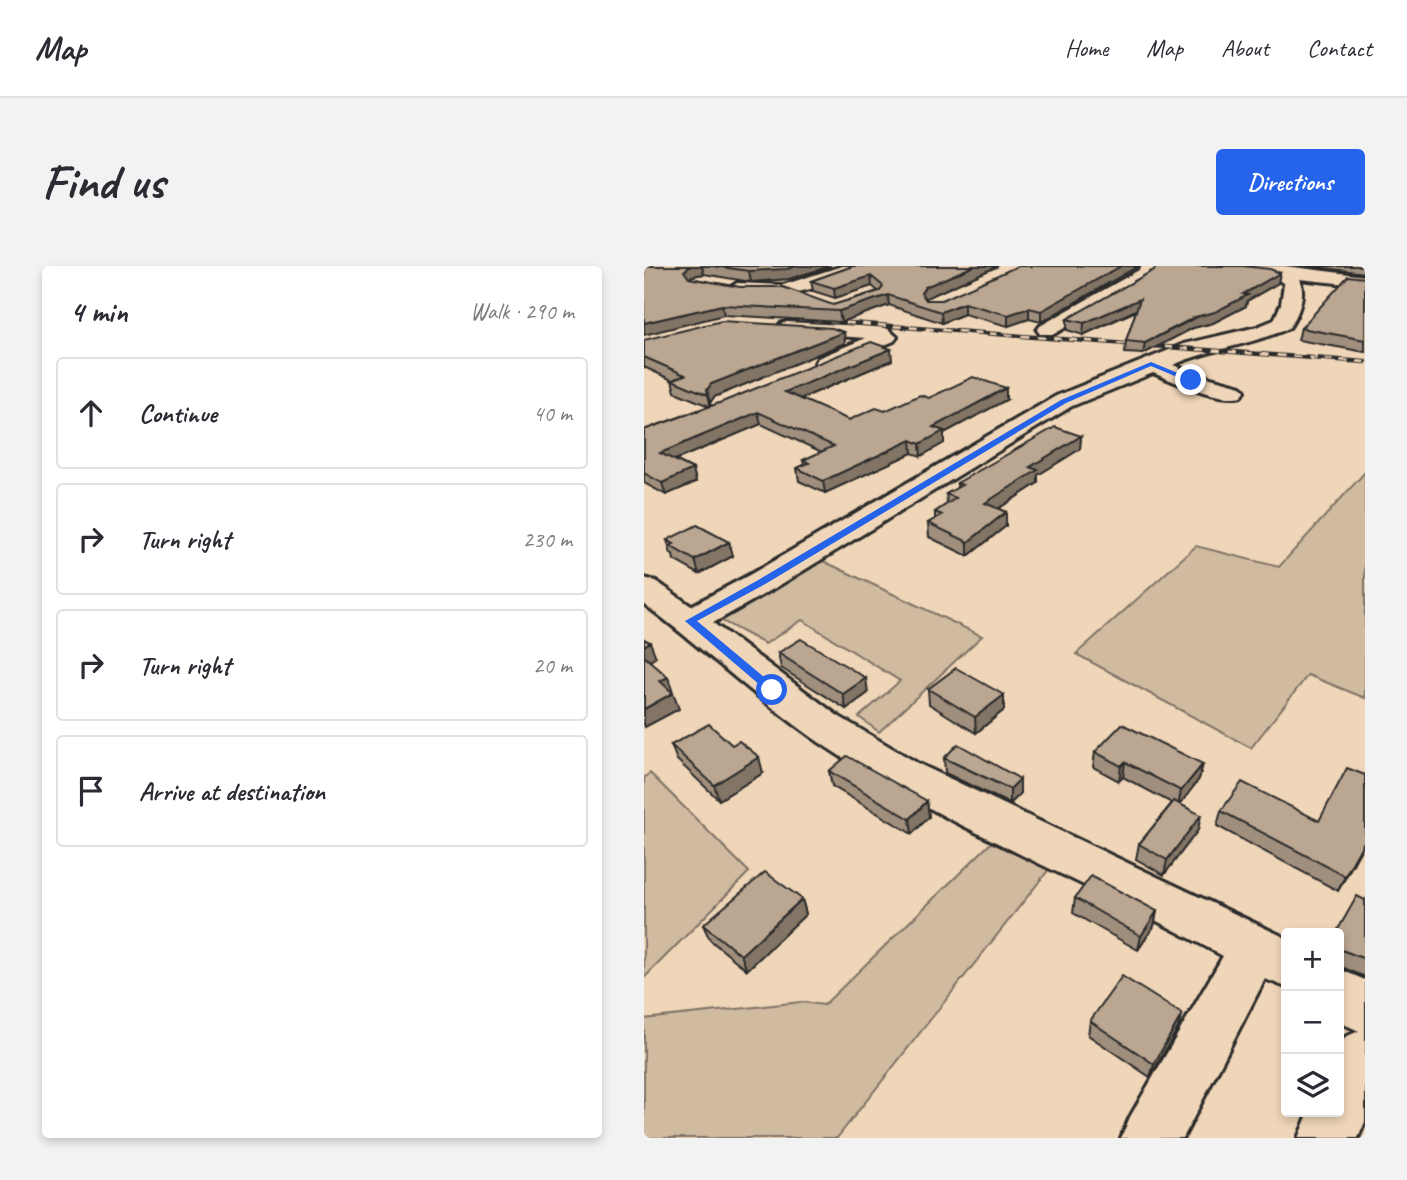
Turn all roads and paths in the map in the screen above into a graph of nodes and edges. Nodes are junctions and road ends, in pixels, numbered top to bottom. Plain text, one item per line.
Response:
1 (857, 266) edge
2 (1151, 266) edge
3 (1229, 266) edge
4 (1278, 269) edge
5 (1365, 281) edge
6 (723, 287) edge
7 (783, 290) junction
8 (822, 303) edge
9 (763, 326) edge
10 (1047, 330) dead end
11 (1151, 364) junction
12 (808, 370) edge
13 (1233, 391) dead end
14 (644, 588) edge
15 (690, 621) junction
16 (1271, 956) edge
17 (1344, 997) edge
18 (1365, 1009) edge
19 (1365, 1056) edge
20 (1151, 1138) edge
21 (1328, 1138) edge

1 - 7 street
2 - 10 street
3 - 4 street
4 - 5 street
4 - 11 street
6 - 7 street
7 - 8 street
9 - 12 street
11 - 13 street
11 - 15 street
14 - 15 street
15 - 16 street
16 - 20 street
17 - 18 street
19 - 21 street

